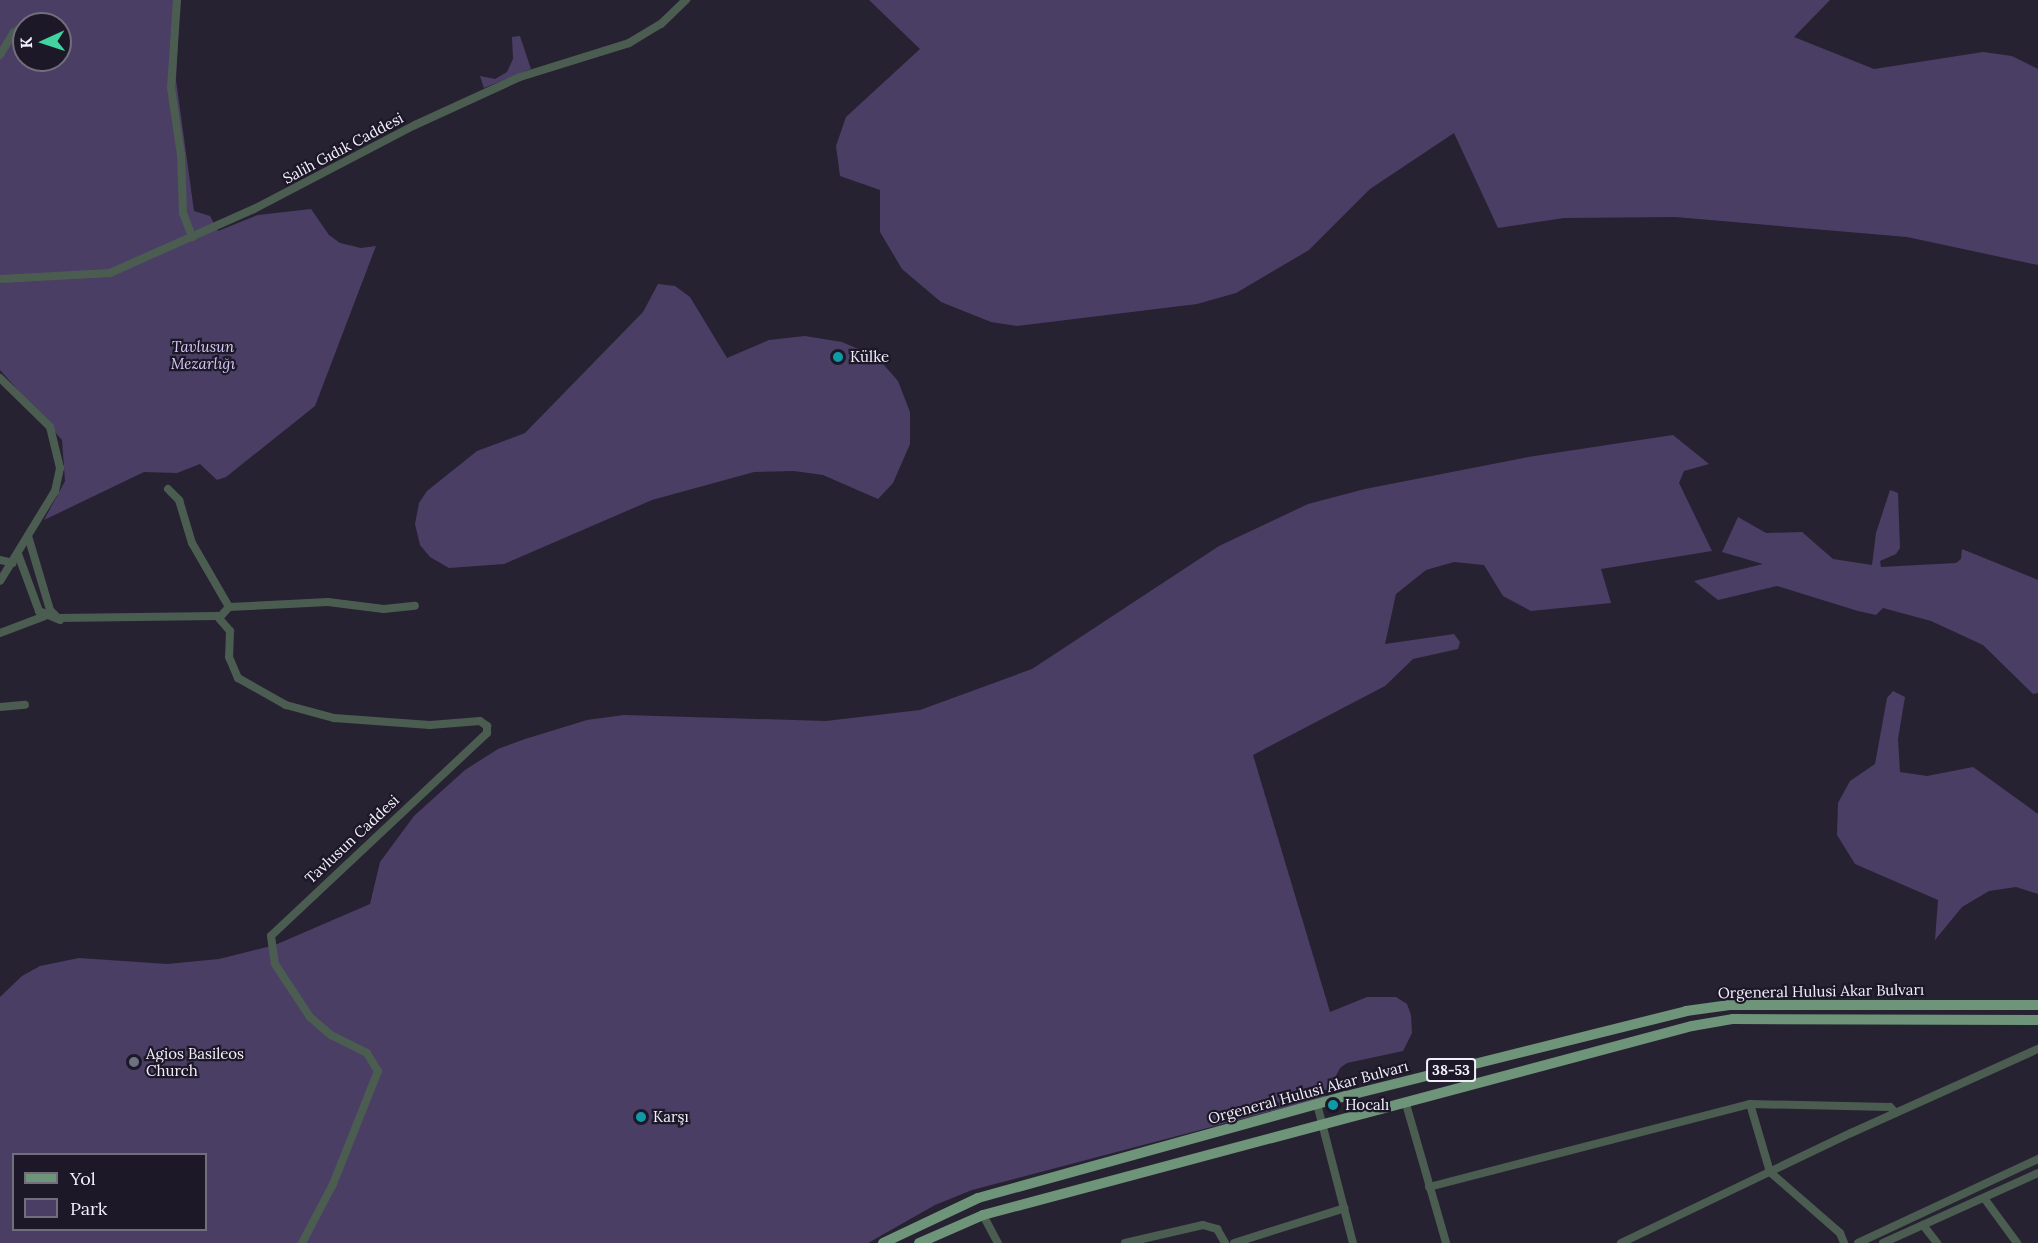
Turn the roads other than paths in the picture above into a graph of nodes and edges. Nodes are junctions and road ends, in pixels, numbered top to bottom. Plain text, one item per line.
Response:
1 (177, 0) edge
2 (686, 0) edge
3 (4, 42) edge
4 (0, 55) edge
5 (192, 237) junction
6 (0, 279) edge
7 (0, 378) edge
8 (168, 489) dead end
9 (28, 536) junction
10 (18, 554) junction
11 (0, 560) edge
12 (13, 563) junction
13 (0, 581) edge
14 (415, 606) dead end
15 (229, 607) junction
16 (45, 616) junction
17 (220, 618) junction
18 (64, 620) junction
19 (0, 633) edge
20 (25, 705) dead end
21 (0, 706) edge
22 (2038, 1005) edge
23 (2038, 1020) edge
24 (2038, 1049) edge
25 (1317, 1104) junction
26 (1406, 1104) junction
27 (1750, 1104) junction
28 (1896, 1113) junction
29 (1323, 1126) junction
30 (2038, 1159) edge
31 (1770, 1172) junction
32 (2038, 1173) edge
33 (1429, 1186) junction
34 (1984, 1198) junction
35 (1345, 1208) junction
36 (983, 1215) junction
37 (1923, 1225) junction
38 (302, 1243) edge
39 (883, 1243) edge
40 (919, 1243) edge
41 (998, 1243) edge
42 (1125, 1243) edge
43 (1225, 1243) edge
44 (1234, 1243) edge
45 (1353, 1243) edge
46 (1446, 1243) edge
47 (1621, 1243) edge
48 (1844, 1243) edge
49 (1858, 1243) edge
50 (1883, 1243) edge
51 (1937, 1243) edge
52 (2018, 1243) edge

1 - 5 street
2 - 5 street, Salih Gıdık Caddesi
3 - 4 street
5 - 6 street, Salih Gıdık Caddesi
7 - 9 street
8 - 15 street
9 - 10 street
9 - 18 street
10 - 12 street
10 - 16 street
11 - 12 street
12 - 13 street
14 - 15 street
15 - 17 street
16 - 18 street
16 - 19 street
17 - 18 street
17 - 38 street, Tavlusun Caddesi
20 - 21 street
22 - 25 main road, Orgeneral Hulusi Akar Bulvarı / 38-53
23 - 26 main road, Orgeneral Hulusi Akar Bulvarı
24 - 28 street
25 - 29 street
25 - 39 main road, Orgeneral Hulusi Akar Bulvarı / 38-53
26 - 29 main road, Orgeneral Hulusi Akar Bulvarı
26 - 33 street
27 - 28 street
27 - 31 street
27 - 33 street
28 - 31 street
29 - 35 street
29 - 36 main road, Orgeneral Hulusi Akar Bulvarı
30 - 49 street
31 - 47 street
31 - 48 street
32 - 34 street
33 - 46 street
34 - 37 street
34 - 52 street
35 - 44 street
35 - 45 street
36 - 40 main road, Orgeneral Hulusi Akar Bulvarı
36 - 41 street
37 - 50 street
37 - 51 street
42 - 43 street

